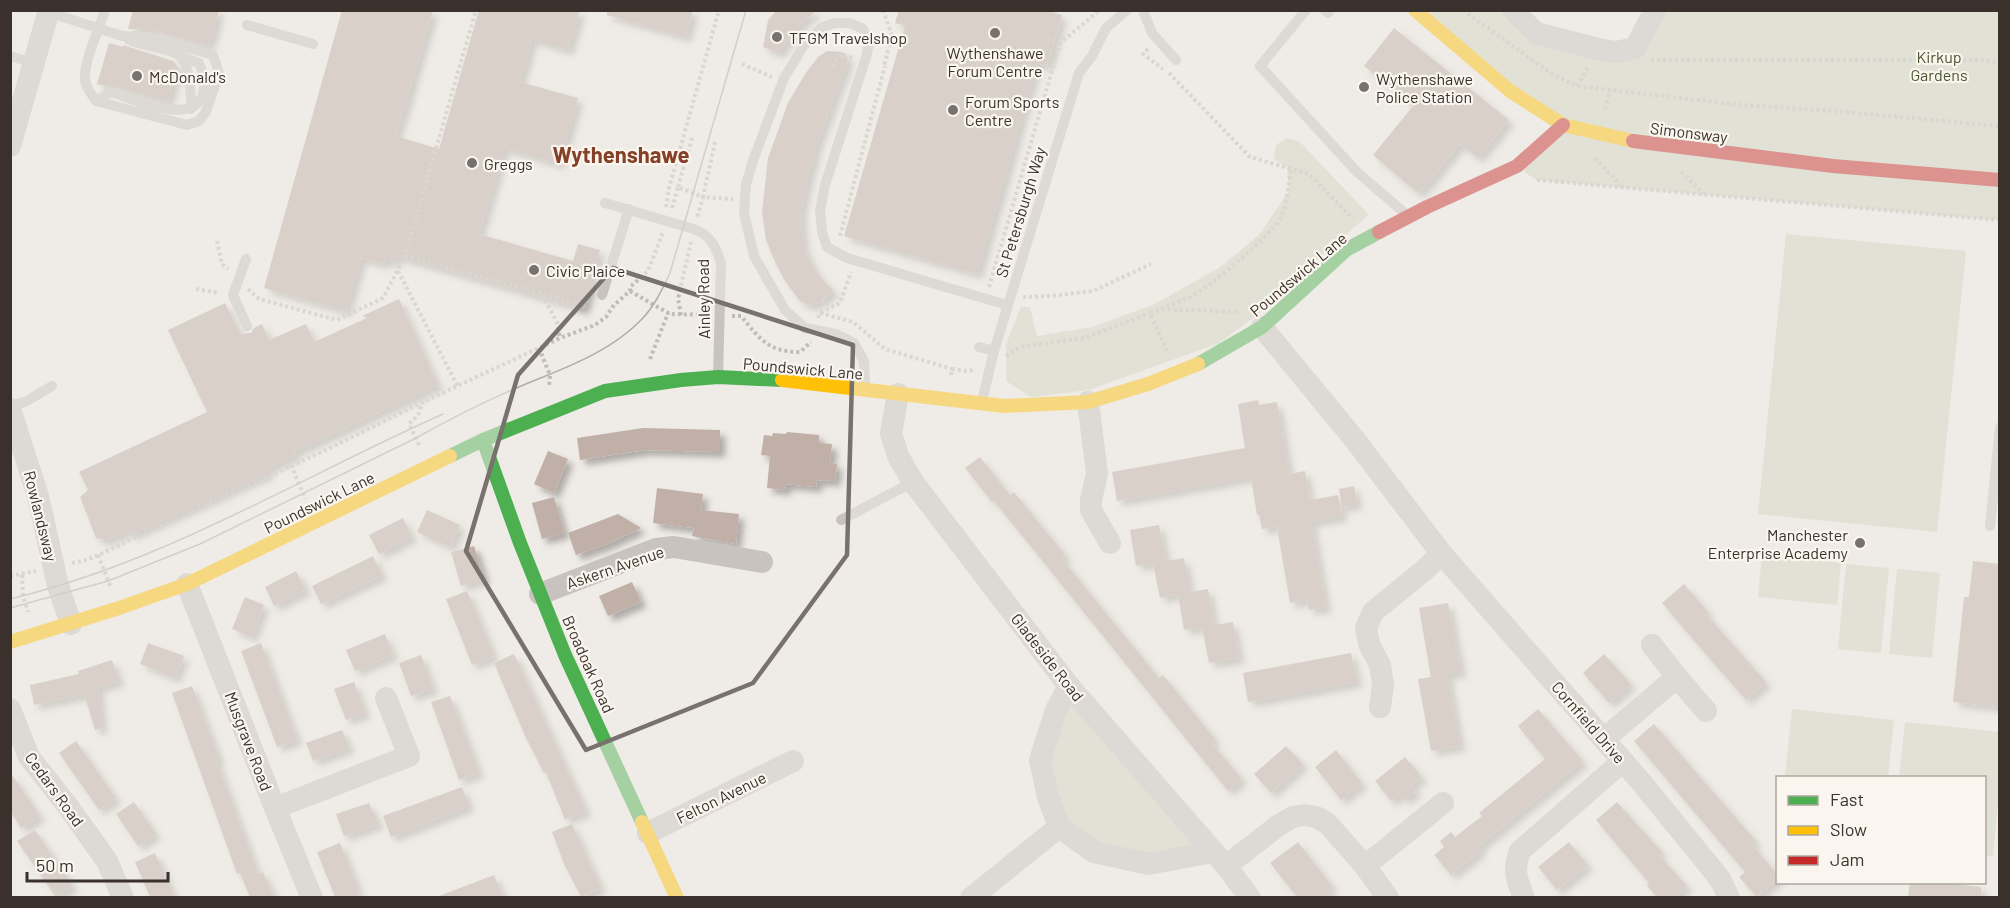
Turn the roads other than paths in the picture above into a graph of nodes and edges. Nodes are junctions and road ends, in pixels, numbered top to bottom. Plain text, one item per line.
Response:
1 (105, 10) edge
2 (1127, 10) edge
3 (1143, 10) edge
4 (1306, 10) edge
5 (1415, 10) edge
6 (1513, 10) edge
7 (1655, 10) edge
8 (48, 11) edge
9 (247, 25) dead end
10 (100, 29) junction
11 (122, 36) junction
12 (313, 44) dead end
13 (10, 56) edge
14 (1176, 60) dead end
15 (34, 63) junction
16 (96, 101) junction
17 (1563, 125) junction
18 (10, 146) edge
19 (2000, 180) edge
20 (605, 203) dead end
21 (629, 209) junction
22 (1409, 217) junction
23 (246, 259) dead end
24 (602, 295) dead end
25 (1008, 301) junction
26 (1265, 324) junction
27 (247, 326) dead end
28 (979, 347) dead end
29 (993, 351) junction
30 (718, 377) junction
31 (52, 386) dead end
32 (865, 390) junction
33 (898, 394) junction
34 (1088, 402) junction
35 (982, 404) junction
36 (10, 408) edge
37 (2000, 427) edge
38 (483, 440) junction
39 (1998, 464) edge
40 (913, 482) junction
41 (841, 520) dead end
42 (1990, 526) dead end
43 (1110, 543) dead end
44 (1441, 553) junction
45 (762, 562) dead end
46 (187, 584) junction
47 (540, 594) junction
48 (72, 624) junction
49 (17, 640) edge
50 (1652, 645) dead end
51 (1677, 677) junction
52 (1069, 686) junction
53 (386, 698) dead end
54 (1380, 707) dead end
55 (10, 709) edge
56 (1706, 711) dead end
57 (1604, 739) junction
58 (793, 761) dead end
59 (1623, 761) junction
60 (1443, 803) dead end
61 (275, 808) junction
62 (1059, 827) junction
63 (648, 833) junction
64 (1220, 859) junction
65 (1365, 866) junction
66 (123, 897) edge
67 (312, 897) edge
68 (677, 897) edge
69 (971, 897) edge
70 (1250, 897) edge
71 (1388, 897) edge
72 (1524, 897) edge
73 (1729, 897) edge

1 - 10 lane
2 - 25 lane, St Petersburgh Way
3 - 14 lane
4 - 22 lane
5 - 17 street, Simonsway
6 - 7 street
8 - 10 lane
8 - 15 street
9 - 12 lane
10 - 11 lane
10 - 16 lane
11 - 16 lane
11 - 16 lane
13 - 15 lane
15 - 18 street
17 - 19 street, Simonsway
17 - 22 street, Poundswick Lane
20 - 21 lane, Ainley Road
21 - 24 lane
21 - 30 lane, Ainley Road
22 - 26 street, Poundswick Lane
23 - 27 lane
25 - 29 lane, St Petersburgh Way
25 - 32 lane
26 - 34 street, Poundswick Lane
26 - 44 street, Cornfield Drive
28 - 29 lane
29 - 35 lane, St Petersburgh Way
30 - 32 street, Poundswick Lane
30 - 38 street, Poundswick Lane
31 - 36 lane
32 - 33 street, Poundswick Lane
33 - 35 street, Poundswick Lane
33 - 40 street, Gladeside Road
34 - 35 street, Poundswick Lane
34 - 43 street
36 - 48 street, Rowlandsway
37 - 39 lane
38 - 46 street, Poundswick Lane
38 - 47 street, Broadoak Road
39 - 42 lane
40 - 41 lane
40 - 52 street, Gladeside Road
44 - 54 street
44 - 57 street, Cornfield Drive
45 - 47 street, Askern Avenue
46 - 48 street, Poundswick Lane
46 - 61 street, Musgrave Road
47 - 63 street, Broadoak Road
48 - 49 street, Poundswick Lane
50 - 51 street
51 - 56 street
51 - 57 street
52 - 62 street
52 - 64 street, Gladeside Road
53 - 61 street
55 - 66 street, Cedars Road
57 - 59 street, Cornfield Drive
58 - 63 street, Felton Avenue
59 - 72 street
59 - 73 street, Cornfield Drive
60 - 65 street
61 - 67 street, Musgrave Road
62 - 64 street
62 - 69 street
63 - 68 street, Broadoak Road
64 - 65 street
64 - 70 street, Gladeside Road
65 - 71 street

